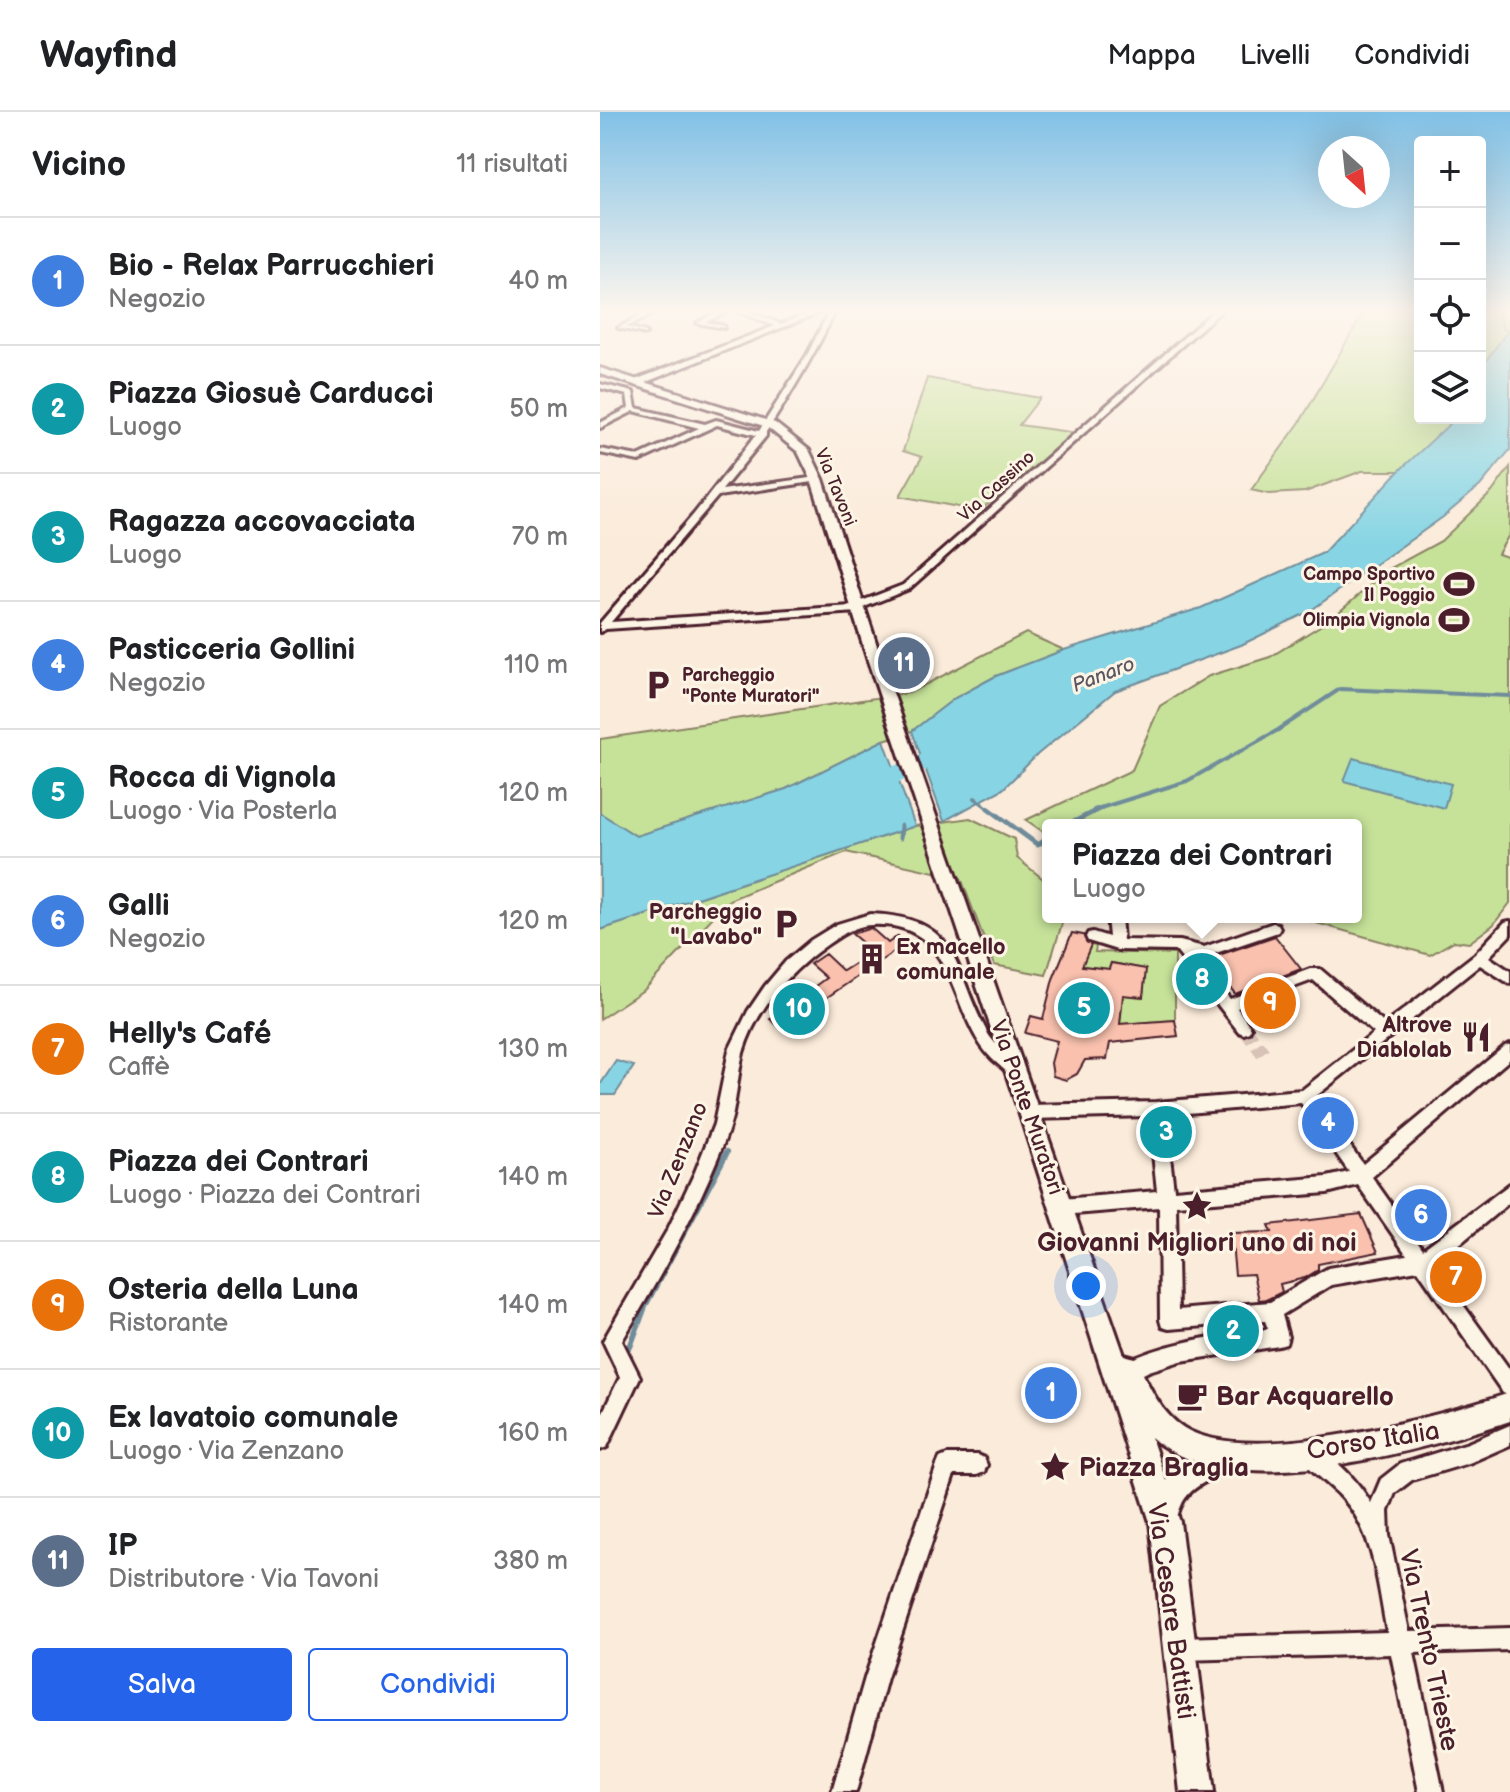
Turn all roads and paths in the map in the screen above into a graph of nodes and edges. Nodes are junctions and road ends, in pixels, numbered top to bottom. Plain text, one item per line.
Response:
1 (609, 388) edge
2 (636, 388) edge
3 (655, 388) edge
4 (793, 388) edge
5 (1131, 388) edge
6 (630, 394) junction
7 (633, 409) junction
8 (600, 426) edge
9 (706, 427) junction
10 (767, 430) junction
11 (600, 451) edge
12 (817, 479) junction
13 (715, 494) junction
14 (858, 608) junction
15 (601, 627) edge
16 (885, 690) joint
17 (1115, 923) edge
18 (1510, 926) edge
19 (1273, 928) dead end
20 (1093, 937) dead end
21 (1117, 945) junction
22 (1180, 946) junction
23 (1480, 958) junction
24 (1510, 978) edge
25 (1227, 1006) junction
26 (1244, 1028) tunnel mouth
27 (1386, 1034) junction
28 (1510, 1050) edge
29 (1014, 1068) junction
30 (1305, 1096) junction
31 (1156, 1109) junction
32 (1030, 1112) junction
33 (1359, 1177) junction
34 (1510, 1192) edge
35 (1168, 1200) junction
36 (1062, 1207) junction
37 (1420, 1261) junction
38 (1272, 1311) junction
39 (1107, 1342) junction
40 (1127, 1372) junction
41 (1510, 1386) edge
42 (1510, 1407) edge
43 (1510, 1435) edge
44 (600, 1440) edge
45 (1304, 1452) junction
46 (1233, 1457) junction
47 (977, 1465) dead end
48 (1165, 1522) junction
49 (1379, 1538) junction
50 (1510, 1639) edge
51 (1401, 1641) junction
52 (1181, 1649) junction
53 (844, 1792) edge
54 (1197, 1792) edge
55 (1431, 1792) edge

1 - 6 street
2 - 6 street
3 - 10 main road, Via Tavoni
4 - 10 street
5 - 14 street, Via Cassino
6 - 7 street
7 - 8 street
7 - 9 street
9 - 10 street
9 - 11 street
10 - 12 main road, Via Tavoni
10 - 13 street
12 - 13 street
12 - 14 main road, Via Tavoni
13 - 15 street
14 - 15 street
14 - 16 main road, Via Tavoni
16 - 29 main road, Via Ponte Muratori
17 - 21 street
18 - 23 street
19 - 22 street
20 - 21 street
21 - 22 street
22 - 25 street
23 - 24 street
23 - 27 street
25 - 26 street
25 - 27 street
27 - 30 street
28 - 33 street
29 - 32 main road, Via Ponte Muratori
29 - 44 street, Via Zenzano
30 - 31 street
30 - 33 street
31 - 32 street
31 - 35 street
32 - 36 main road, Via Ponte Muratori
33 - 35 street
33 - 37 street
34 - 37 street
35 - 36 street
35 - 38 street
36 - 39 main road, Via Ponte Muratori
37 - 38 street
37 - 41 street
38 - 40 street
39 - 40 main road, Corso Italia
39 - 48 main road, Via Cesare Battisti
40 - 46 main road, Corso Italia
42 - 45 main road, Corso Italia
43 - 49 street, Corso Italia
45 - 46 main road, Corso Italia
45 - 49 street, Via Trento Trieste
46 - 48 main road, Corso Italia
47 - 53 street
48 - 52 main road, Via Cesare Battisti
49 - 51 street, Via Trento Trieste
50 - 51 street
51 - 52 street
51 - 55 street, Via Trento Trieste
52 - 54 main road, Via Cesare Battisti

